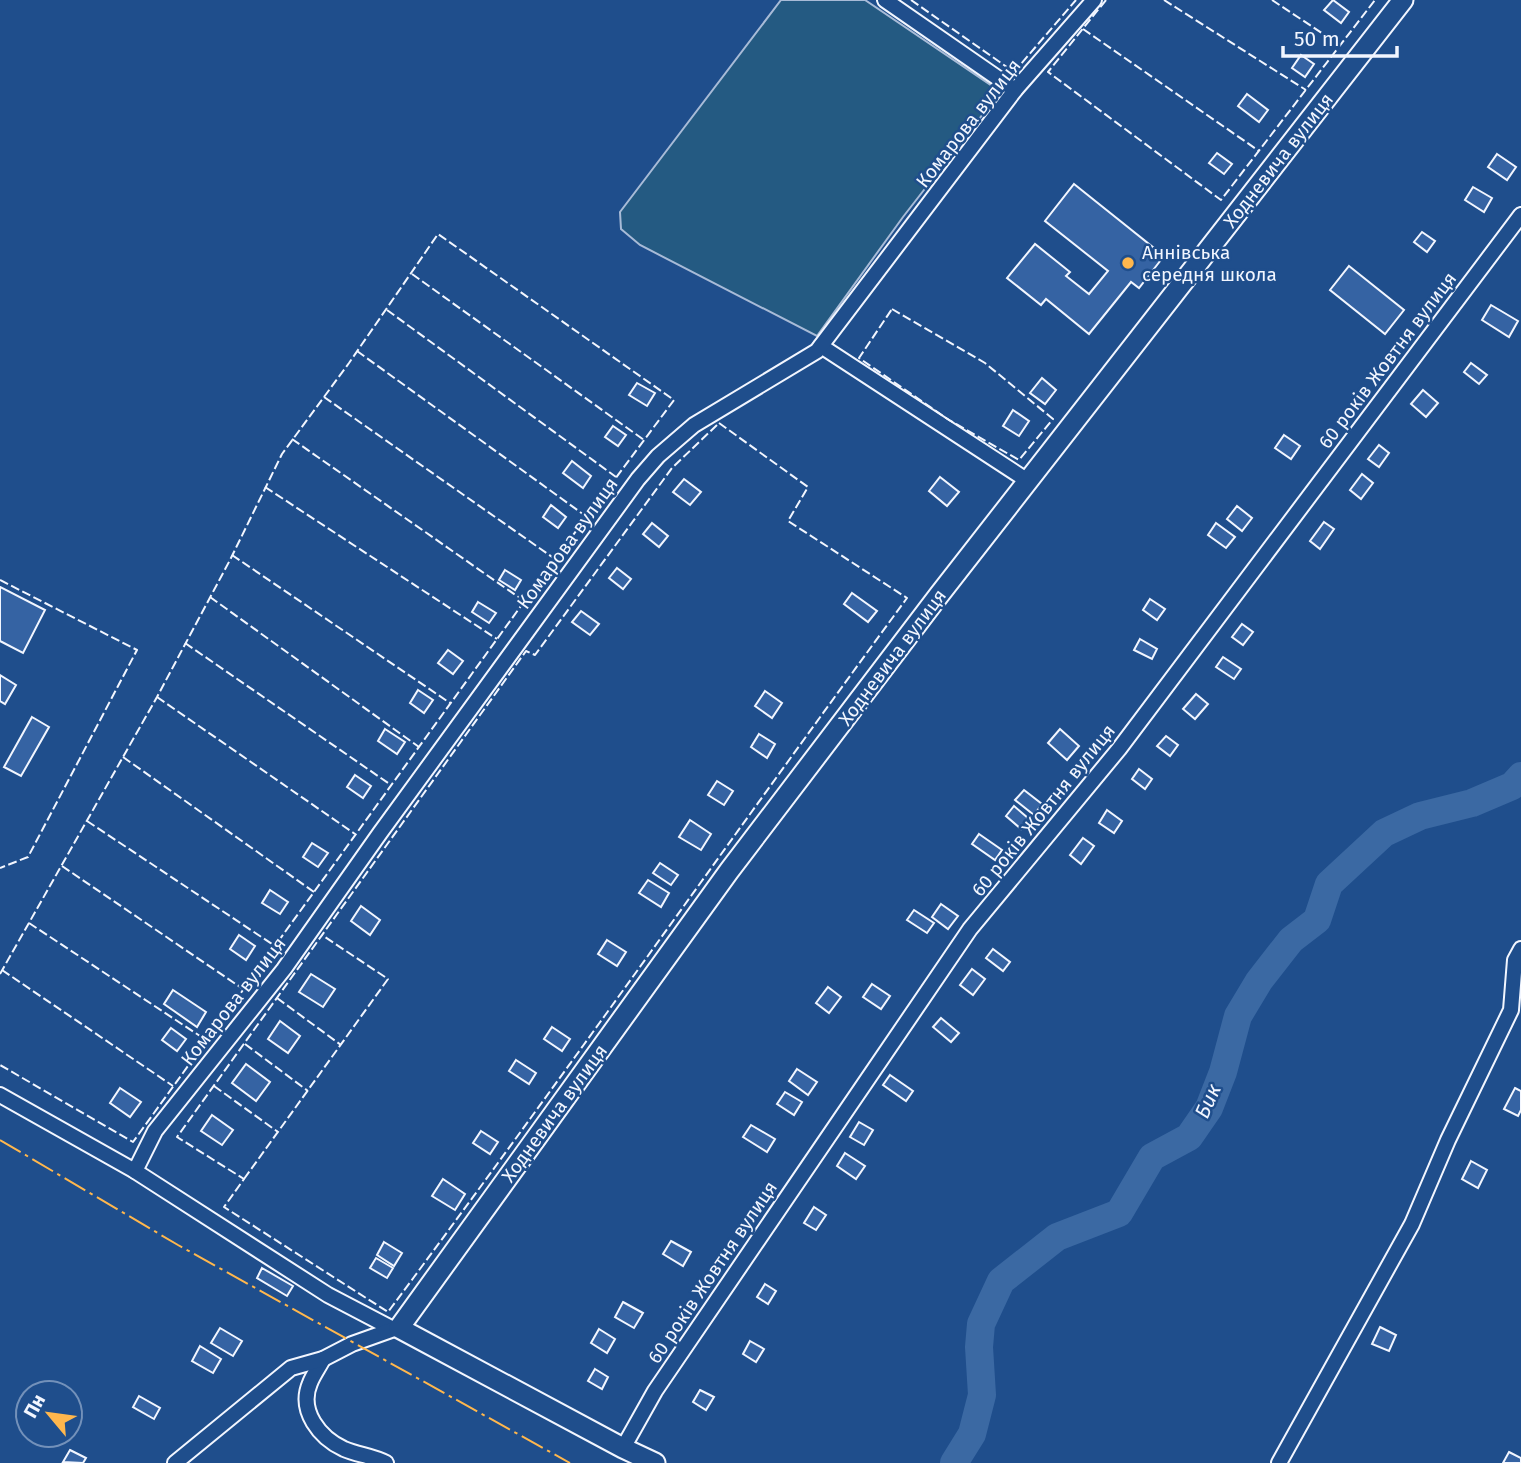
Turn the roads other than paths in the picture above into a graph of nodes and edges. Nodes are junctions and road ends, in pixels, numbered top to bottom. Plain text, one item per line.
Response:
1 (885, 0) edge
2 (1094, 0) edge
3 (1403, 0) edge
4 (1015, 90) junction
5 (1521, 215) edge
6 (821, 346) junction
7 (1028, 481) junction
8 (1521, 949) edge
9 (0, 1096) edge
10 (135, 1171) junction
11 (396, 1328) junction
12 (323, 1359) junction
13 (623, 1448) junction
14 (175, 1463) edge
15 (387, 1463) edge
16 (656, 1463) edge
17 (1279, 1463) edge

1 - 4 street
2 - 4 street, Комарова вулиця
3 - 7 main road, Ходневича вулиця
4 - 6 street, Комарова вулиця
5 - 13 street, 60 років Жовтня вулиця
6 - 7 street
6 - 10 street, Комарова вулиця
7 - 11 main road, Ходневича вулиця
8 - 17 street
9 - 10 street
10 - 11 street
11 - 12 street
11 - 13 main road
12 - 14 street
12 - 15 street
13 - 16 main road

